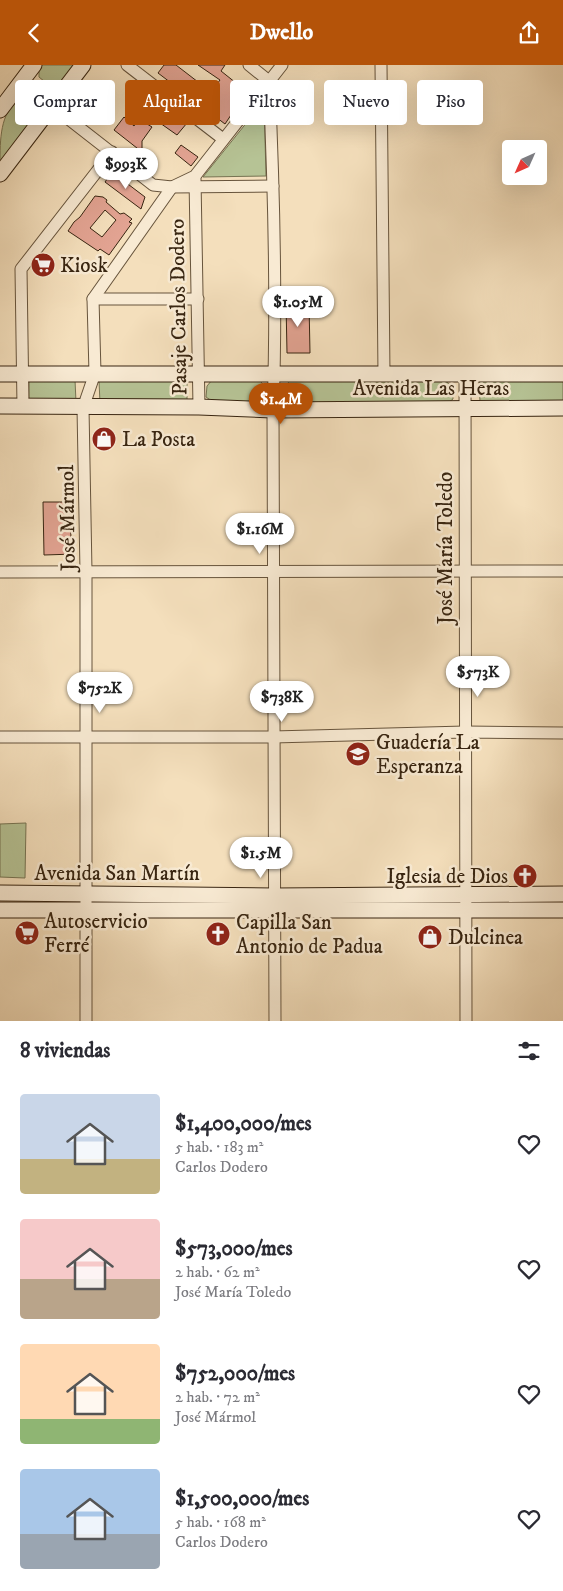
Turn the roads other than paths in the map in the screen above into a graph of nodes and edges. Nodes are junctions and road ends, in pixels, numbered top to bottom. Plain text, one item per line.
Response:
1 (34, 65) edge
2 (83, 65) edge
3 (127, 65) edge
4 (249, 65) edge
5 (282, 65) edge
6 (381, 65) edge
7 (23, 80) edge
8 (71, 80) edge
9 (268, 80) edge
10 (270, 80) edge
11 (15, 90) edge
12 (0, 110) edge
13 (36, 125) edge
14 (77, 125) edge
15 (234, 125) edge
16 (271, 125) edge
17 (223, 139) junction
18 (112, 152) junction
19 (0, 173) edge
20 (195, 181) junction
21 (273, 186) junction
22 (172, 187) junction
23 (93, 299) junction
24 (198, 299) junction
25 (0, 373) edge
26 (22, 373) junction
27 (95, 373) junction
28 (199, 373) junction
29 (275, 374) junction
30 (384, 374) junction
31 (464, 374) junction
32 (563, 374) edge
33 (0, 406) edge
34 (23, 407) junction
35 (199, 407) junction
36 (83, 408) junction
37 (563, 409) edge
38 (273, 410) junction
39 (464, 410) junction
40 (563, 571) edge
41 (0, 572) edge
42 (86, 572) junction
43 (273, 572) junction
44 (464, 572) junction
45 (465, 732) junction
46 (563, 733) edge
47 (0, 737) edge
48 (87, 737) junction
49 (273, 737) junction
50 (0, 893) edge
51 (87, 893) junction
52 (466, 894) junction
53 (563, 894) edge
54 (274, 903) junction
55 (0, 910) edge
56 (87, 910) junction
57 (466, 910) junction
58 (563, 910) edge
59 (86, 1021) edge
60 (275, 1021) edge
61 (466, 1021) edge

1 - 7 main road
2 - 8 main road
3 - 17 street
4 - 9 street
5 - 10 street
6 - 30 street
11 - 12 main road
13 - 19 main road
14 - 18 street
15 - 17 street
16 - 21 street
17 - 20 street
18 - 22 street
18 - 26 street
20 - 21 street
20 - 22 street
20 - 24 street, Pasaje Carlos Dodero
21 - 29 street
22 - 23 street
23 - 24 street
23 - 27 street, José Mármol
24 - 28 street, Pasaje Carlos Dodero
25 - 26 main road, Avenida Las Heras
26 - 27 main road, Avenida Las Heras
26 - 34 street
27 - 28 main road, Avenida Las Heras
27 - 36 street, José Mármol
28 - 29 main road, Avenida Las Heras
28 - 35 street, Pasaje Carlos Dodero
29 - 30 main road, Avenida Las Heras
29 - 38 street
30 - 31 main road, Avenida Las Heras
31 - 32 main road, Avenida Las Heras
31 - 39 street, José María Toledo
33 - 34 main road, Avenida Las Heras
34 - 36 main road, Avenida Las Heras
35 - 36 main road, Avenida Las Heras
35 - 38 main road, Avenida Las Heras
36 - 42 street, José Mármol
37 - 39 main road, Avenida Las Heras
38 - 39 main road, Avenida Las Heras
38 - 43 street
39 - 44 street, José María Toledo
40 - 44 street
41 - 42 street
42 - 43 street
42 - 48 street, José Mármol
43 - 44 street
43 - 49 street
44 - 45 street, José María Toledo
45 - 46 street
45 - 49 street
45 - 52 street, José María Toledo
47 - 48 street
48 - 49 street
48 - 51 street, José Mármol
49 - 54 street
50 - 51 main road, Avenida San Martín
51 - 54 main road, Avenida San Martín
51 - 56 street, José Mármol
52 - 53 main road, Avenida San Martín
52 - 54 main road, Avenida San Martín
52 - 57 street, José María Toledo
54 - 56 main road, Avenida San Martín
54 - 57 main road, Avenida San Martín
54 - 60 street
55 - 56 main road, Avenida San Martín
56 - 59 street, José Mármol
57 - 58 main road, Avenida San Martín
57 - 61 street, José María Toledo

